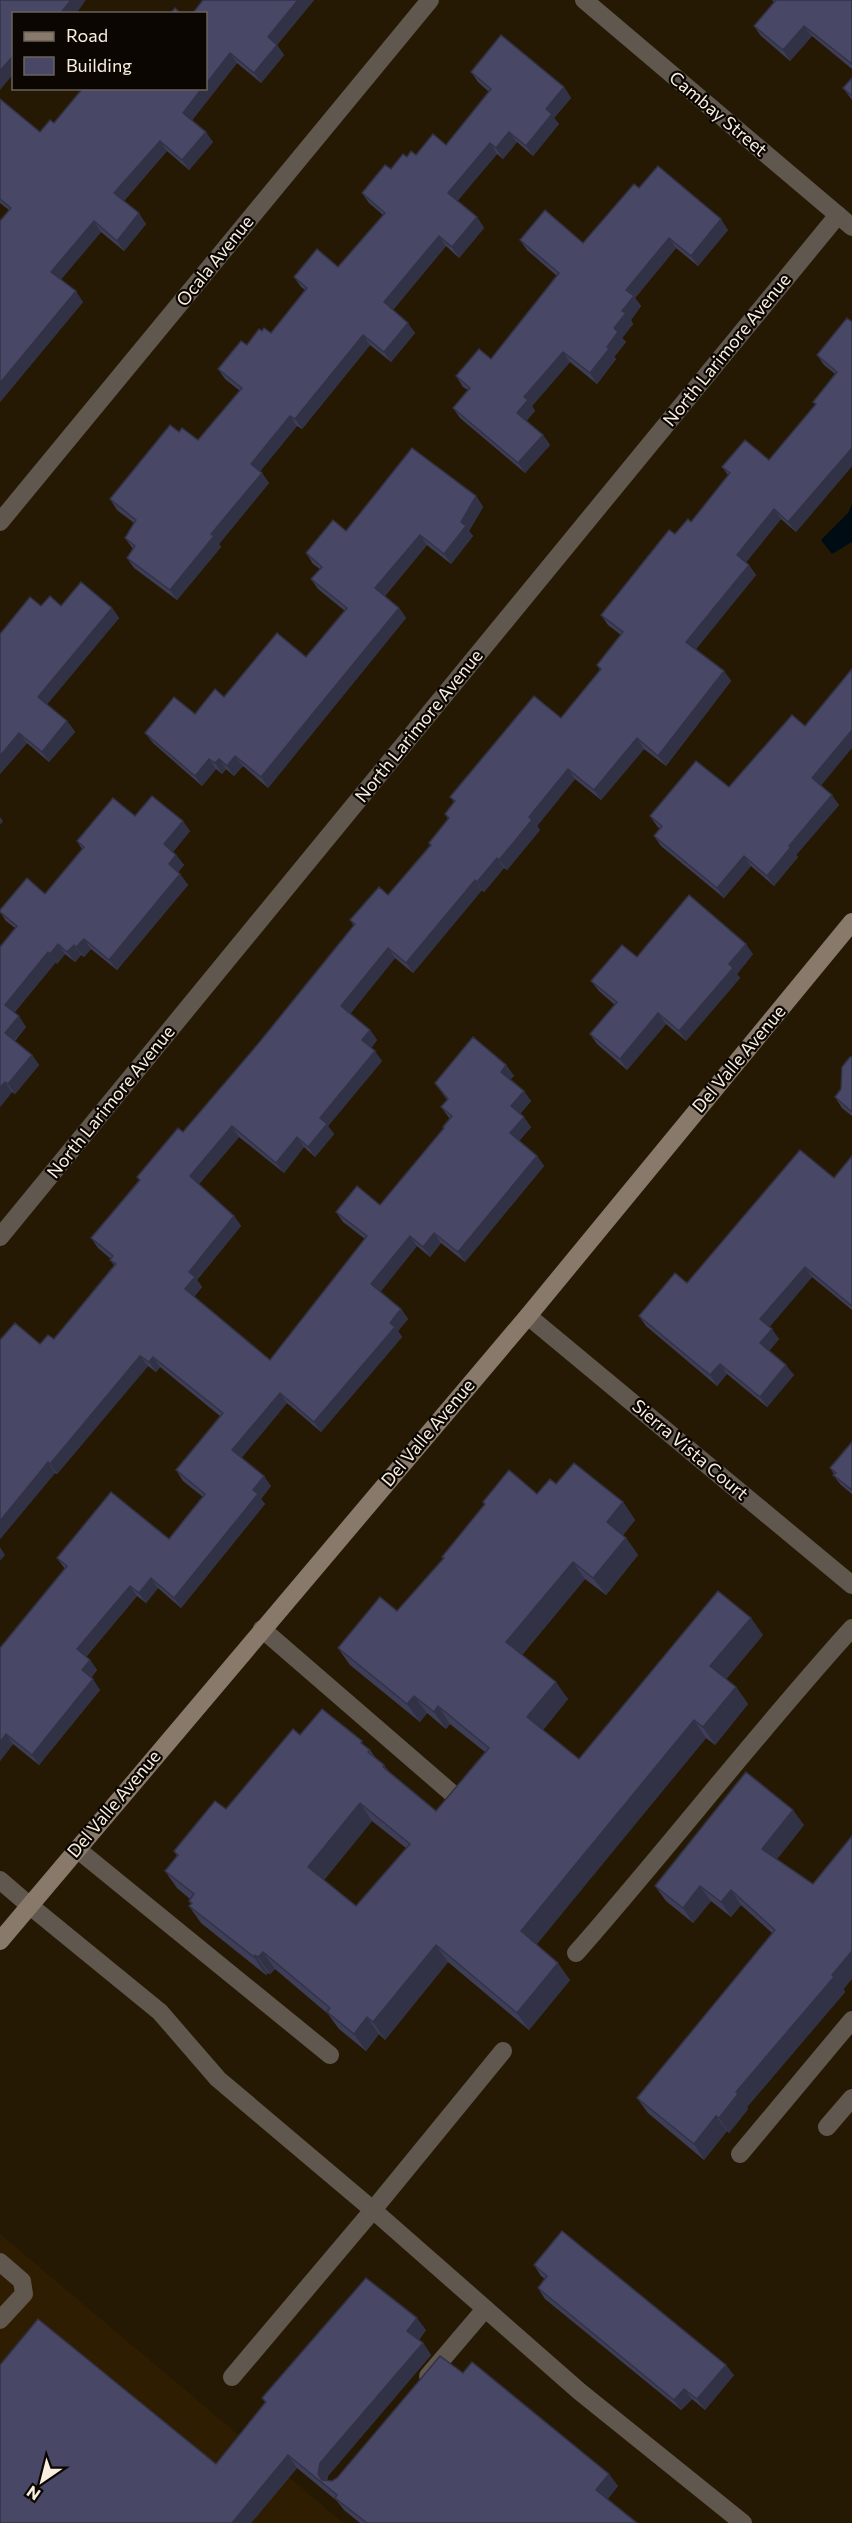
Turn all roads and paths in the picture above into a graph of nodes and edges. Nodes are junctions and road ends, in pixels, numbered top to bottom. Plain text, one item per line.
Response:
1 (430, 0) edge
2 (584, 0) edge
3 (838, 215) junction
4 (852, 227) edge
5 (0, 522) edge
6 (852, 922) edge
7 (0, 1237) edge
8 (528, 1316) junction
9 (852, 1585) edge
10 (852, 1628) edge
11 (262, 1629) junction
12 (456, 1796) edge
13 (77, 1849) junction
14 (0, 1880) edge
15 (29, 1905) junction
16 (0, 1941) edge
17 (576, 1953) dead end
18 (852, 2020) edge
19 (503, 2051) dead end
20 (330, 2055) dead end
21 (852, 2098) edge
22 (827, 2127) dead end
23 (740, 2154) dead end
24 (374, 2210) junction
25 (0, 2262) edge
26 (485, 2309) junction
27 (0, 2320) edge
28 (232, 2377) dead end
29 (419, 2387) edge
30 (743, 2523) edge

1 - 5 street, Ocala Avenue
2 - 3 street, Cambay Street
3 - 4 street, Cambay Street
3 - 7 street, North Larimore Avenue
6 - 8 street, Del Valle Avenue
8 - 9 street, Sierra Vista Court
8 - 11 street, Del Valle Avenue
10 - 17 street
11 - 12 street
11 - 13 street, Del Valle Avenue
13 - 15 street, Del Valle Avenue
13 - 20 street
14 - 15 street
15 - 16 street, Del Valle Avenue
15 - 24 street
18 - 23 street
19 - 24 street
21 - 22 street
24 - 26 street
24 - 28 street
25 - 27 street
26 - 29 street
26 - 30 street

